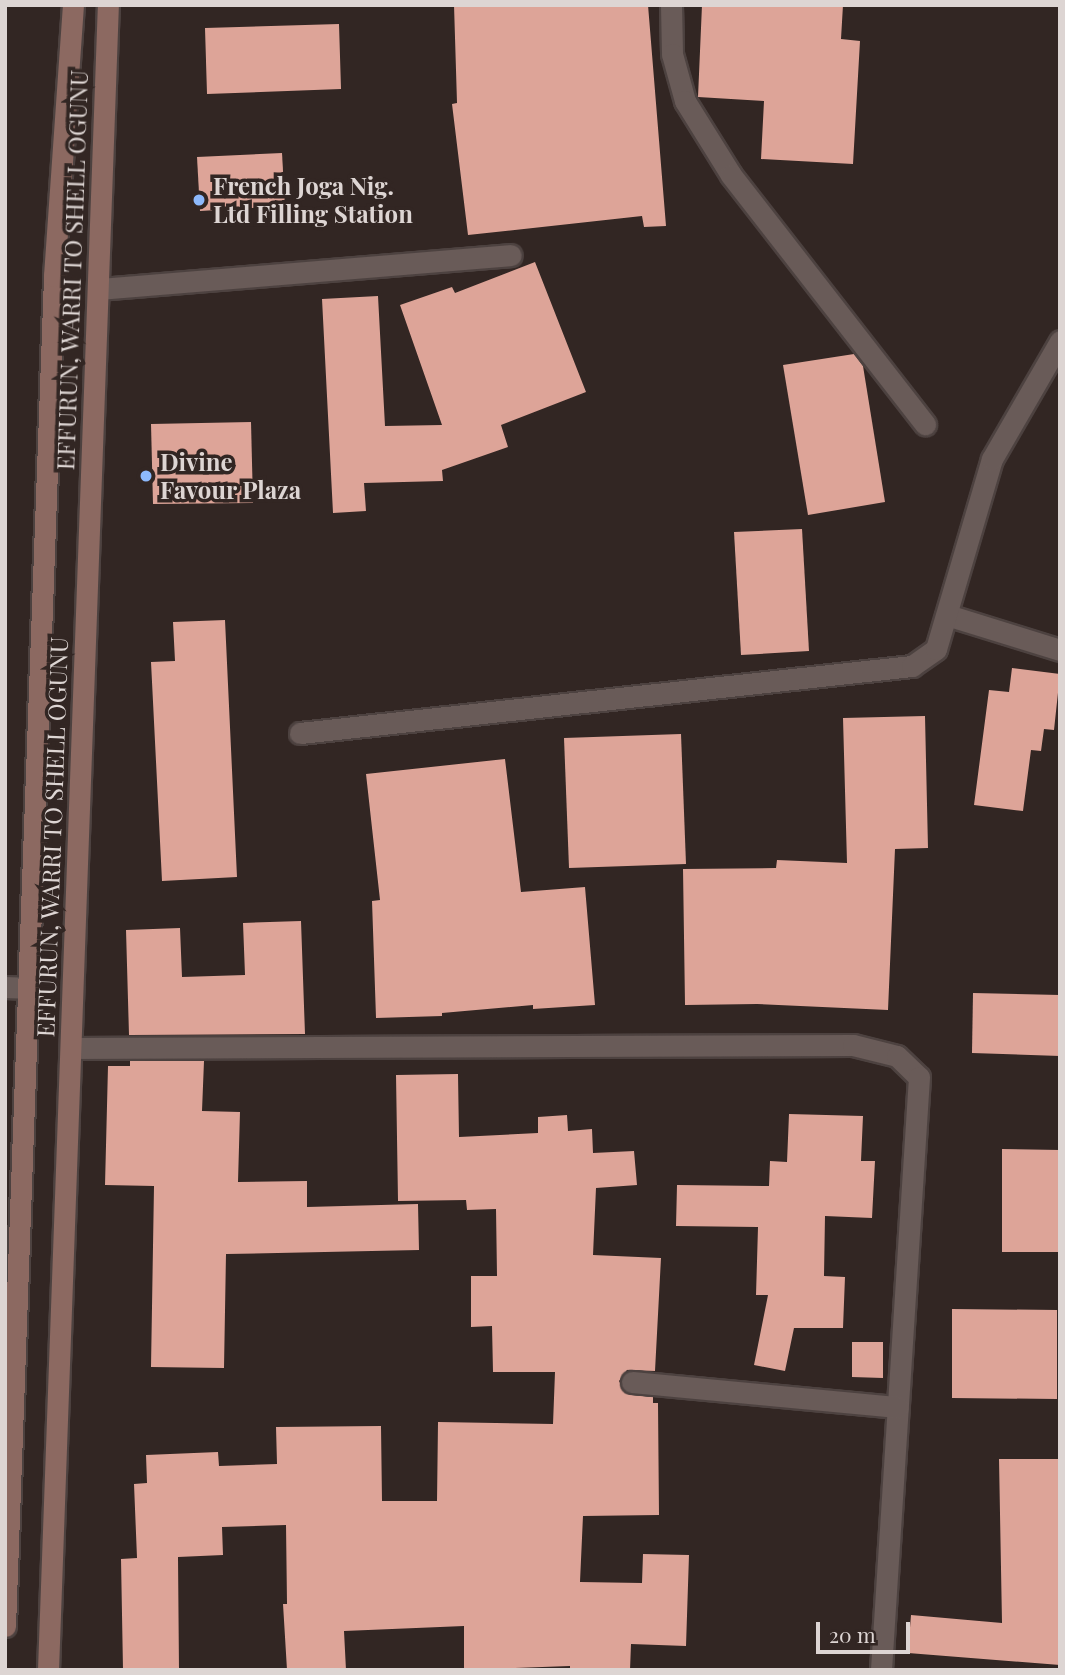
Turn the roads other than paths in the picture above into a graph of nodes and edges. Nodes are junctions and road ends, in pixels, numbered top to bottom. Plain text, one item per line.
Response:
1 (73, 5) edge
2 (108, 5) edge
3 (671, 5) edge
4 (511, 255) dead end
5 (99, 289) junction
6 (1060, 341) edge
7 (925, 424) dead end
8 (947, 615) junction
9 (1060, 650) edge
10 (300, 733) dead end
11 (5, 987) edge
12 (28, 988) junction
13 (71, 1048) junction
14 (632, 1382) dead end
15 (898, 1407) junction
16 (5, 1626) edge
17 (48, 1670) edge
18 (881, 1670) edge

1 - 12 street, EFFURUN, WARRI TO SHELL OGUNU
2 - 5 street, EFFURUN, WARRI TO SHELL OGUNU
3 - 7 street
4 - 5 street
5 - 13 street, EFFURUN, WARRI TO SHELL OGUNU
6 - 8 street
8 - 9 street
8 - 10 street
11 - 12 street
12 - 16 street, EFFURUN, WARRI TO SHELL OGUNU
13 - 15 street
13 - 17 street, EFFURUN, WARRI TO SHELL OGUNU
14 - 15 street
15 - 18 street

